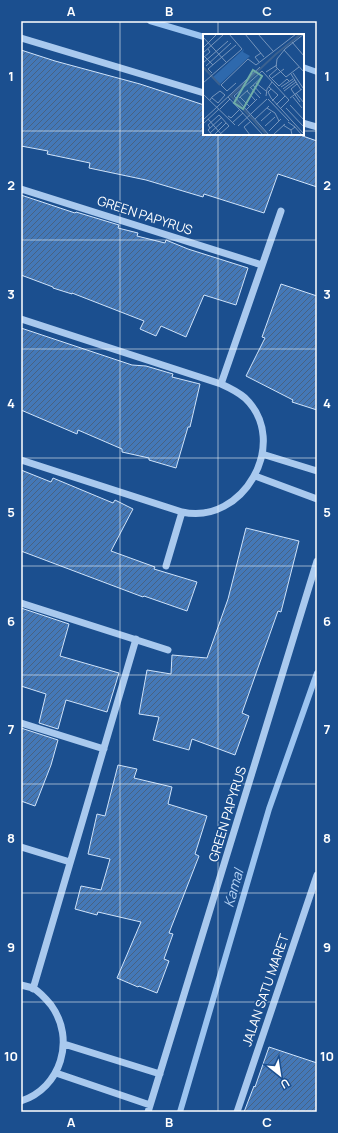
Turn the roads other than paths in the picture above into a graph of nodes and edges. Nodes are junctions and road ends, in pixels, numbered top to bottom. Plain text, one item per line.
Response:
1 (21, 38) edge
2 (203, 93) edge
3 (304, 123) edge
4 (317, 127) edge
5 (21, 189) edge
6 (281, 211) dead end
7 (262, 265) junction
8 (21, 319) edge
9 (221, 384) junction
10 (262, 454) junction
11 (21, 460) edge
12 (317, 471) edge
13 (255, 476) junction
14 (317, 499) edge
15 (182, 512) junction
16 (317, 561) edge
17 (166, 566) dead end
18 (21, 603) edge
19 (136, 639) junction
20 (168, 650) dead end
21 (21, 723) edge
22 (104, 749) junction
23 (21, 847) edge
24 (70, 862) junction
25 (317, 876) edge
26 (21, 985) edge
27 (33, 989) junction
28 (64, 1044) junction
29 (56, 1074) junction
30 (160, 1074) junction
31 (21, 1101) edge
32 (149, 1109) edge
33 (237, 1112) edge

1 - 2 street
3 - 4 street
5 - 7 street, GREEN PAPYRUS
6 - 7 street
7 - 9 street
8 - 9 street
9 - 10 street
10 - 12 street
10 - 13 street
11 - 15 street
13 - 14 street
13 - 15 street
15 - 17 street
16 - 30 street, GREEN PAPYRUS
18 - 19 street
19 - 20 street
19 - 22 street
21 - 22 street
22 - 24 street
23 - 24 street
24 - 27 street
25 - 33 street, JALAN SATU MARET
26 - 27 street
27 - 28 street
28 - 29 street
28 - 30 street
29 - 31 street
29 - 32 street, GREEN PAPYRUS
30 - 32 street, GREEN PAPYRUS

